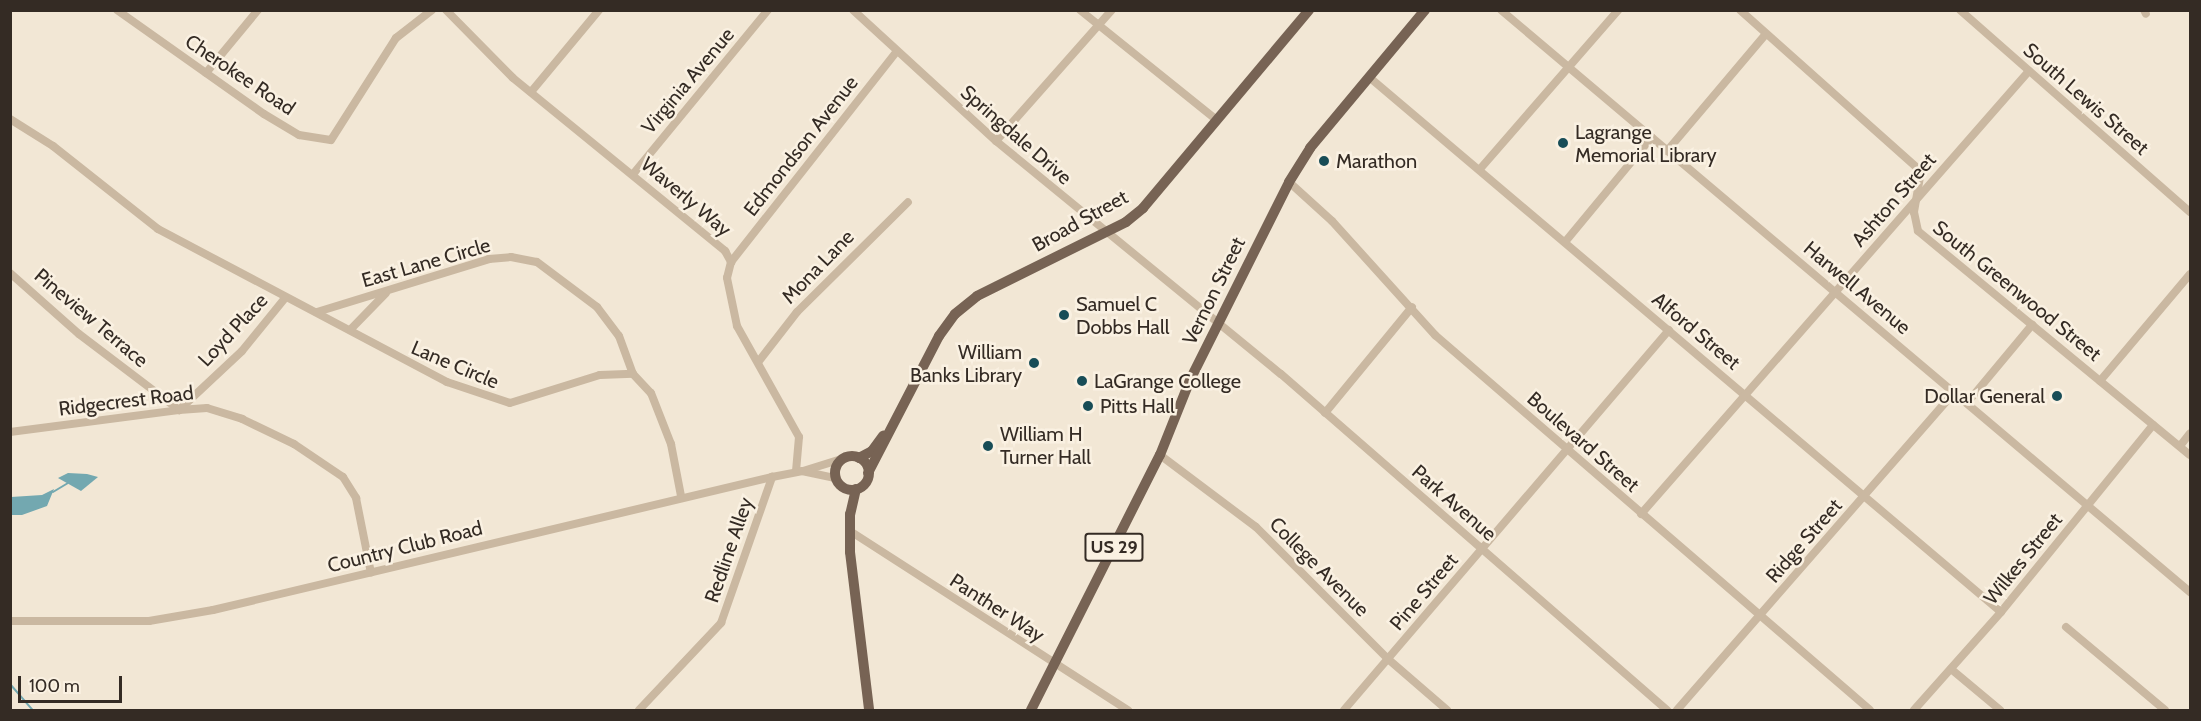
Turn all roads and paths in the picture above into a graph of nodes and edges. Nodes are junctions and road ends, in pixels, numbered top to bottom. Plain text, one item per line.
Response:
1 (117, 10) edge
2 (258, 10) edge
3 (432, 10) edge
4 (446, 10) edge
5 (599, 10) edge
6 (768, 10) edge
7 (853, 10) edge
8 (1080, 10) edge
9 (1112, 10) edge
10 (1309, 10) edge
11 (1425, 10) edge
12 (1501, 10) edge
13 (1618, 10) edge
14 (1740, 10) edge
15 (1960, 10) edge
16 (1100, 25) junction
17 (1766, 34) junction
18 (897, 51) junction
19 (1570, 68) junction
20 (2029, 71) junction
21 (206, 73) junction
22 (1369, 77) junction
23 (531, 92) junction
24 (1217, 120) junction
25 (12, 123) edge
26 (1652, 137) junction
27 (996, 141) junction
28 (1668, 151) junction
29 (1480, 169) junction
30 (634, 173) junction
31 (1289, 182) junction
32 (1918, 198) junction
33 (908, 202) dead end
34 (2190, 212) edge
35 (1104, 232) junction
36 (1565, 242) junction
37 (731, 262) junction
38 (10, 273) edge
39 (2190, 274) edge
40 (389, 290) junction
41 (1835, 292) junction
42 (285, 298) junction
43 (1413, 307) junction
44 (317, 312) junction
45 (1217, 325) junction
46 (2032, 325) junction
47 (351, 329) junction
48 (1669, 330) junction
49 (759, 361) junction
50 (633, 374) junction
51 (2100, 381) junction
52 (1954, 392) junction
53 (1746, 395) junction
54 (1967, 403) junction
55 (179, 410) junction
56 (1325, 413) junction
57 (2153, 424) junction
58 (892, 426) junction
59 (10, 432) edge
60 (2190, 433) edge
61 (2180, 446) junction
62 (1567, 451) junction
63 (1160, 455) junction
64 (2190, 455) edge
65 (859, 458) junction
66 (842, 459) junction
67 (799, 471) junction
68 (868, 473) junction
69 (772, 477) junction
70 (838, 481) junction
71 (856, 489) junction
72 (681, 496) junction
73 (1864, 497) junction
74 (2088, 505) junction
75 (850, 514) junction
76 (1641, 514) junction
77 (850, 531) junction
78 (1482, 549) junction
79 (371, 573) junction
80 (2190, 592) edge
81 (2001, 612) junction
82 (1760, 616) junction
83 (10, 621) edge
84 (2066, 627) dead end
85 (1388, 659) junction
86 (1054, 665) junction
87 (1952, 669) junction
88 (639, 711) edge
89 (869, 711) edge
90 (1031, 711) edge
91 (1128, 711) edge
92 (1344, 711) edge
93 (1448, 711) edge
94 (1667, 711) edge
95 (1677, 711) edge
96 (1870, 711) edge
97 (1914, 711) edge
98 (2000, 711) edge
99 (2165, 711) edge

1 - 21 street, Cherokee Road
2 - 21 street
3 - 21 street, Cherokee Road
4 - 23 street, Waverly Way
5 - 23 street
6 - 30 street, Virginia Avenue
7 - 18 street, Springdale Drive
8 - 16 street
9 - 16 street
10 - 24 main road, Broad Street
11 - 22 main road, Vernon Street / US 29
12 - 19 street, Harwell Avenue
13 - 19 street
14 - 17 street, South Greenwood Street
15 - 20 street, South Lewis Street
16 - 24 street
16 - 27 street
17 - 28 street
17 - 32 street, South Greenwood Street
18 - 27 street, Springdale Drive
18 - 37 street, Edmondson Avenue
19 - 26 street, Harwell Avenue
19 - 29 street
20 - 32 street, Ashton Street
20 - 34 street, South Lewis Street
22 - 29 street, Alford Street
22 - 31 main road, Vernon Street / US 29
23 - 30 street, Waverly Way
24 - 35 main road, Broad Street
25 - 42 street
26 - 28 street, Harwell Avenue
26 - 36 street
27 - 35 street, Springdale Drive
28 - 41 street, Harwell Avenue
29 - 36 street, Alford Street
30 - 37 street, Waverly Way
31 - 43 street, Boulevard Street
31 - 45 main road, Vernon Street / US 29
32 - 41 street, Ashton Street
32 - 46 street, South Greenwood Street
33 - 49 street, Mona Lane
35 - 45 street, Springdale Drive
35 - 58 main road, Broad Street
36 - 48 street, Alford Street
37 - 49 street, Waverly Way
38 - 55 street, Pineview Terrace
39 - 51 street
40 - 44 street, East Lane Circle
40 - 47 street
40 - 50 street, East Lane Circle
41 - 52 street, Harwell Avenue
41 - 53 street, Ashton Street
42 - 44 street, Lane Circle
42 - 55 street, Loyd Place
43 - 56 street
43 - 62 street, Boulevard Street
44 - 47 street, Lane Circle
45 - 56 street, Park Avenue
45 - 63 main road, Vernon Street / US 29
46 - 51 street, South Greenwood Street
46 - 54 street
47 - 50 street, Lane Circle
48 - 53 street, Alford Street
48 - 62 street, Pine Street
49 - 67 street, Waverly Way
50 - 72 street
51 - 57 street, South Greenwood Street
52 - 54 street, Harwell Avenue
52 - 73 street, Ridge Street
53 - 73 street, Alford Street
53 - 76 street, Ashton Street
54 - 74 street, Harwell Avenue
55 - 59 street, Ridgecrest Road
55 - 79 street, Ridgecrest Road
56 - 78 street, Park Avenue
57 - 61 street, South Greenwood Street
57 - 74 street, Wilkes Street
58 - 65 main road, Broad Street
58 - 68 main road, Broad Street
60 - 61 street
61 - 64 street, South Greenwood Street
62 - 76 street, Boulevard Street
62 - 78 street, Pine Street
63 - 85 street, College Avenue
63 - 86 main road, Vernon Street / US 29
65 - 66 main road
65 - 68 main road
66 - 67 street, Country Club Road
66 - 70 main road
67 - 69 street, Country Club Road
67 - 70 street, Country Club Road
68 - 71 main road
69 - 72 street, Country Club Road
69 - 88 street, Redline Alley
70 - 71 main road
70 - 75 main road
71 - 75 main road
72 - 79 street, Country Club Road
73 - 81 street, Alford Street
73 - 82 street, Ridge Street
74 - 80 street, Harwell Avenue
74 - 81 street, Wilkes Street
75 - 77 main road
76 - 82 street, Boulevard Street
77 - 86 street, Panther Way
77 - 89 main road
78 - 85 street, Pine Street
78 - 94 street, Park Avenue
79 - 83 street, Country Club Road
81 - 87 street, Wilkes Street
82 - 95 street, Ridge Street
82 - 96 street, Boulevard Street
84 - 99 street
85 - 92 street, Pine Street
85 - 93 street, College Avenue
86 - 90 main road, Vernon Street / US 29
86 - 91 street, Panther Way
87 - 97 street, Wilkes Street
87 - 98 street

